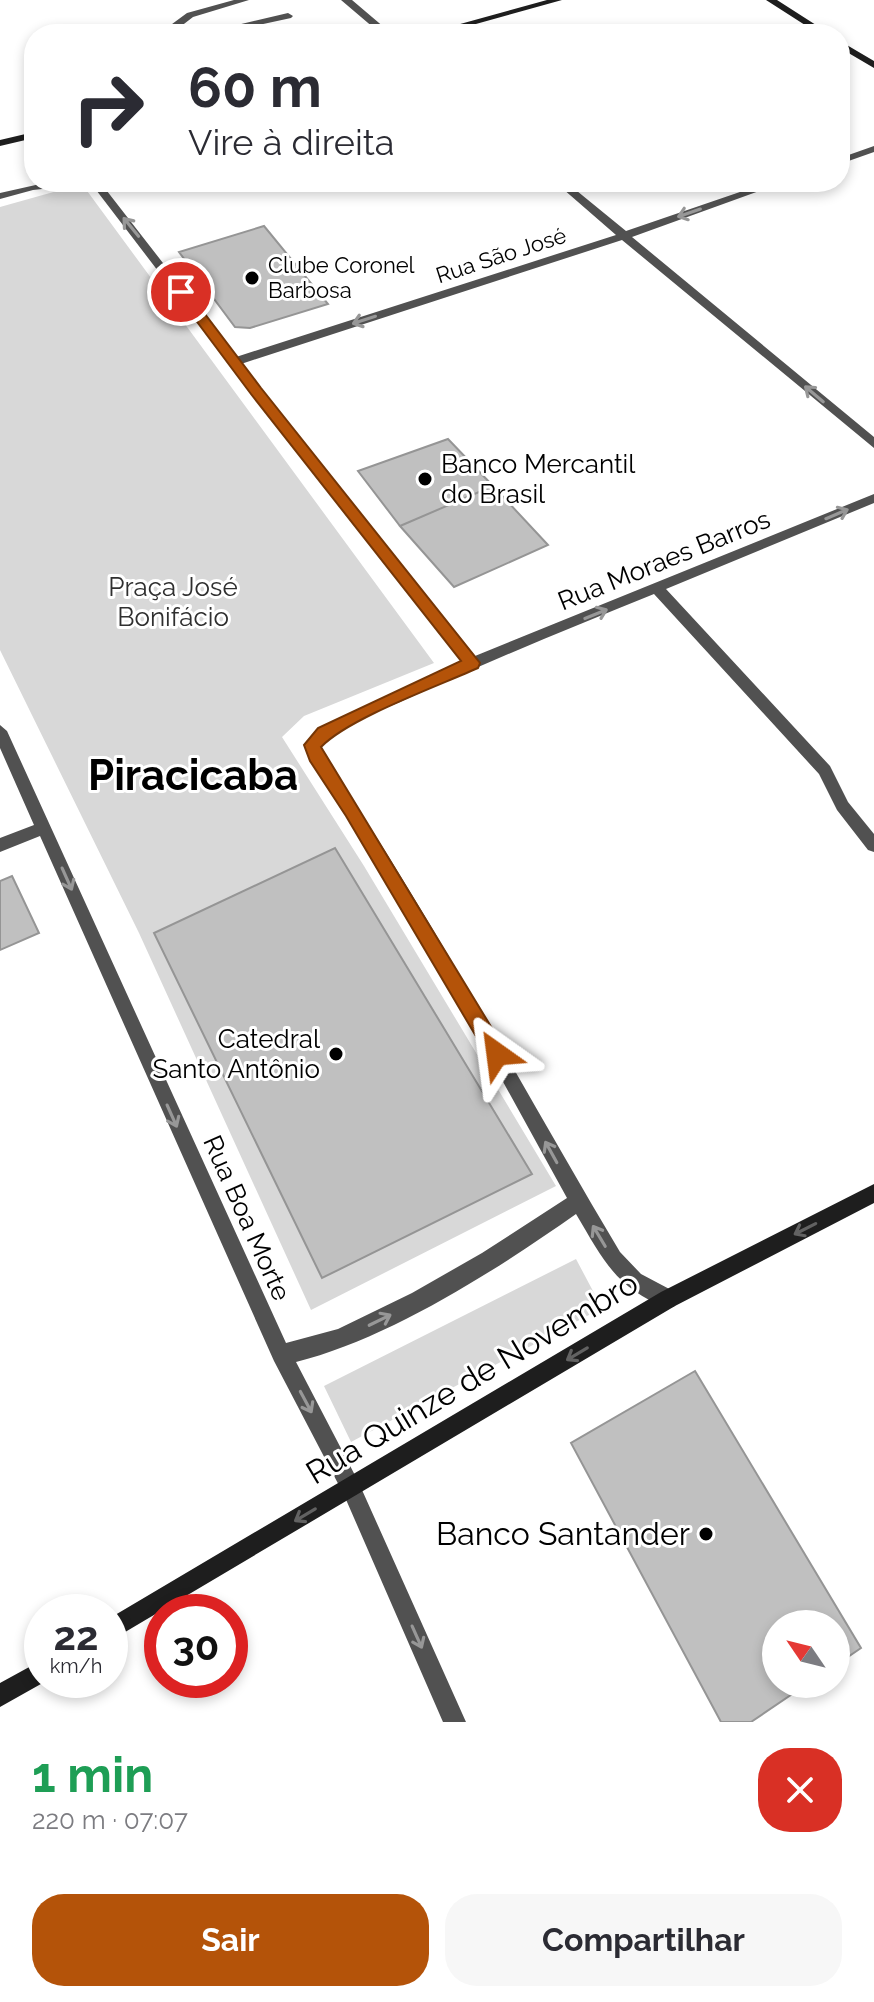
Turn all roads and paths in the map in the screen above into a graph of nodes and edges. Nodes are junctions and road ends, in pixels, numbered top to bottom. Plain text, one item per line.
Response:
1 (244, 0) edge
2 (346, 0) edge
3 (557, 0) edge
4 (771, 0) edge
5 (288, 16) dead end
6 (177, 24) edge
7 (251, 24) edge
8 (375, 24) edge
9 (467, 24) edge
10 (809, 24) edge
11 (850, 50) edge
12 (874, 65) edge
13 (24, 137) edge
14 (0, 143) edge
15 (874, 149) edge
16 (850, 157) edge
17 (24, 189) edge
18 (103, 192) edge
19 (572, 192) edge
20 (750, 192) edge
21 (0, 196) edge
22 (623, 236) junction
23 (234, 362) junction
24 (874, 444) edge
25 (874, 498) edge
26 (658, 589) junction
27 (472, 663) junction
28 (0, 731) edge
29 (44, 828) junction
30 (0, 845) edge
31 (874, 845) edge
32 (874, 1193) edge
33 (579, 1201) junction
34 (668, 1299) junction
35 (281, 1354) junction
36 (351, 1488) junction
37 (128, 1619) edge
38 (24, 1682) edge
39 (0, 1696) edge
40 (455, 1722) edge

1 - 6 street
2 - 8 street
3 - 9 street
4 - 10 street
5 - 7 street
11 - 12 street
13 - 14 street
15 - 16 street
17 - 21 street
23 -> 18 street
19 - 22 street
20 -> 22 street, Rua São José
22 -> 23 street, Rua São José
24 -> 22 street
23 - 27 street
26 -> 25 street, Rua Moraes Barros
27 -> 26 street, Rua Moraes Barros
26 - 31 street
33 -> 27 street, Rua Moraes Barros
28 - 29 street, Rua Boa Morte
29 - 30 street
29 -> 35 street, Rua Boa Morte
32 -> 34 street, Rua Quinze de Novembro
34 -> 33 street
35 -> 33 street
34 -> 36 street, Rua Quinze de Novembro
35 -> 36 street, Rua Boa Morte
36 -> 37 street, Rua Quinze de Novembro
36 -> 40 street, Rua Boa Morte
38 - 39 street

